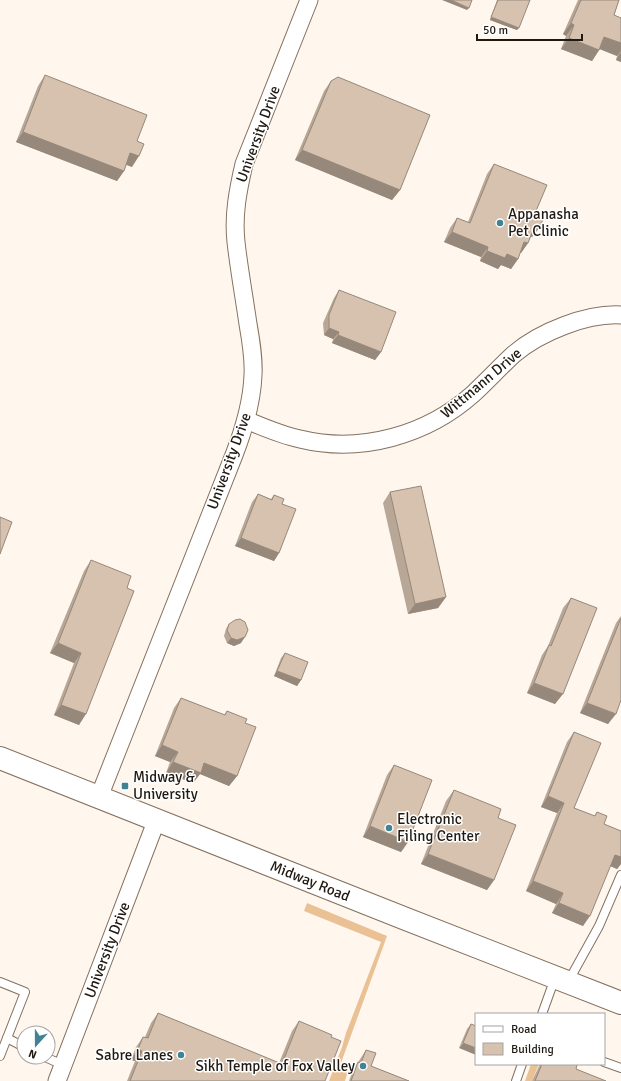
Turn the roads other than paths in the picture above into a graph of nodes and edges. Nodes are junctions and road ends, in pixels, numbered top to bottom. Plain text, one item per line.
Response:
1 (309, 0) edge
2 (621, 314) edge
3 (246, 420) junction
4 (0, 758) edge
5 (99, 796) junction
6 (157, 819) junction
7 (621, 875) edge
8 (562, 980) junction
9 (0, 982) edge
10 (621, 1003) edge
11 (543, 1013) edge
12 (7, 1038) junction
13 (16, 1042) edge
14 (0, 1056) edge
15 (56, 1062) edge
16 (605, 1062) edge
17 (63, 1065) junction
18 (522, 1065) edge
19 (621, 1068) edge
20 (57, 1081) edge
21 (516, 1081) edge

1 - 3 street, University Drive
2 - 3 street, Wittmann Drive
3 - 5 street, University Drive
4 - 5 main road, Midway Road
5 - 6 main road, Midway Road
6 - 8 main road, Midway Road
6 - 17 street, University Drive
7 - 8 lane
8 - 10 main road, Midway Road
8 - 11 lane
9 - 12 lane
12 - 13 lane
12 - 14 lane
15 - 17 lane
16 - 19 lane
17 - 20 street, University Drive
18 - 21 lane

